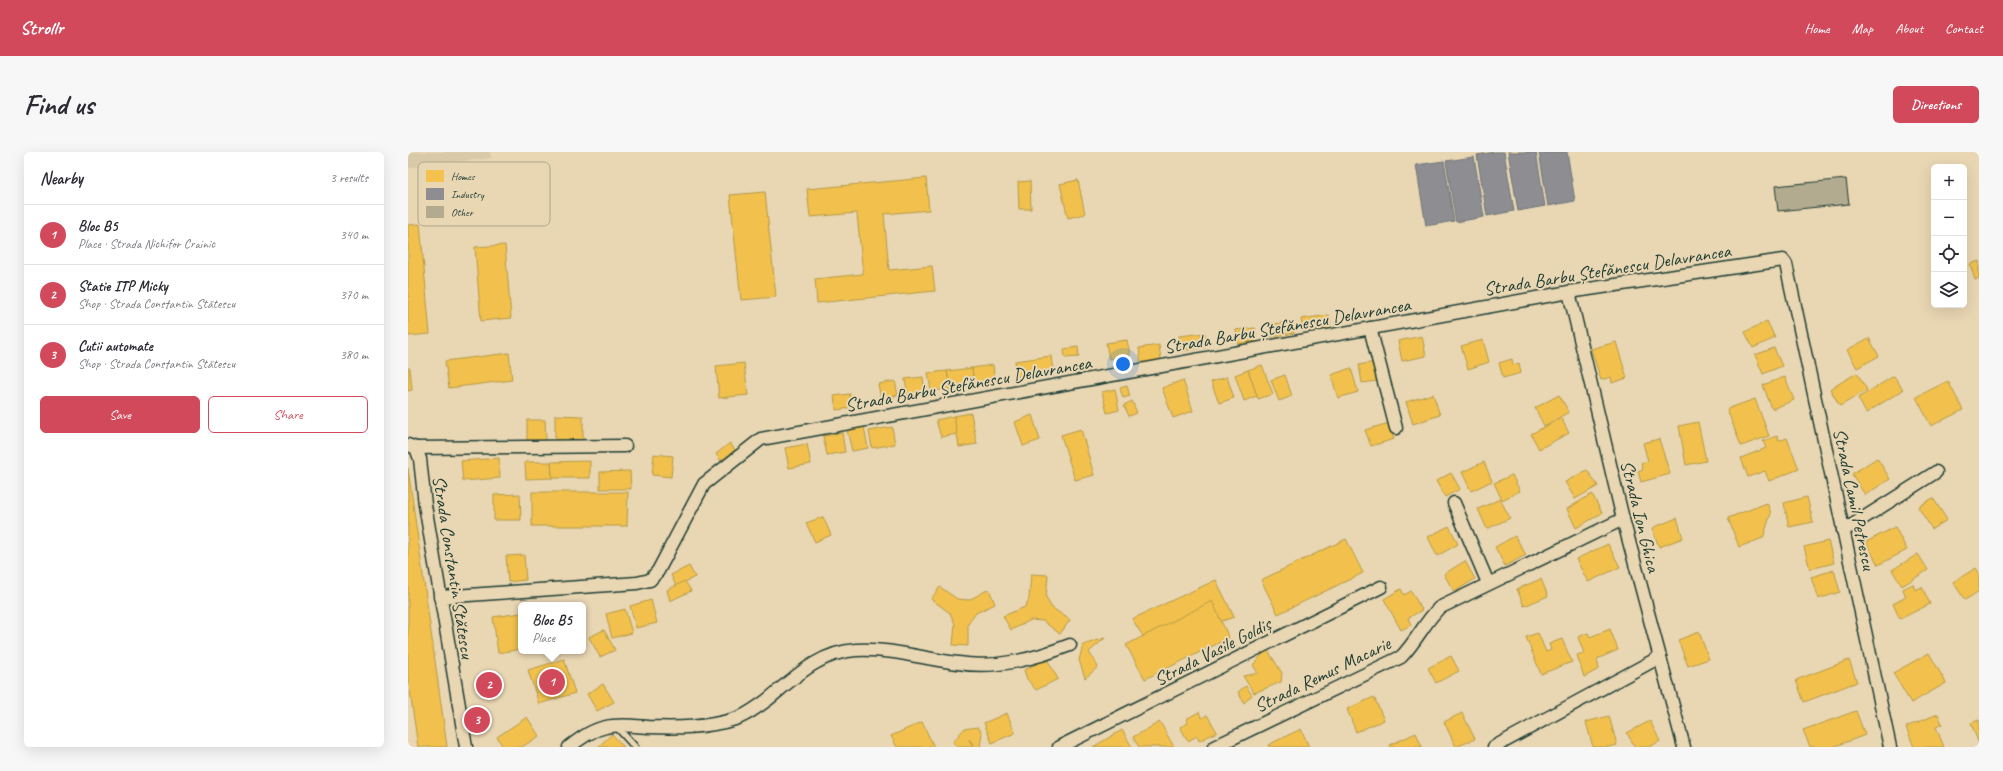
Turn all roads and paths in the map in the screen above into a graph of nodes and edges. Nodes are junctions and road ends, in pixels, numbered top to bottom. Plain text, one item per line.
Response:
1 (1783, 260) joint
2 (1570, 292) junction
3 (1370, 328) junction
4 (1396, 428) dead end
5 (625, 446) dead end
6 (412, 447) edge
7 (1936, 472) dead end
8 (1454, 503) dead end
9 (1622, 519) junction
10 (1843, 531) junction
11 (1488, 583) junction
12 (1381, 587) dead end
13 (440, 597) junction
14 (1070, 645) dead end
15 (1660, 657) junction
16 (616, 726) junction
17 (466, 747) edge
18 (569, 747) edge
19 (635, 747) edge
20 (1059, 747) edge
21 (1214, 747) edge
22 (1494, 747) edge
23 (1684, 747) edge
24 (1890, 747) edge

1 - 2 street, Strada Barbu Ștefănescu Delavrancea
1 - 10 street, Strada Camil Petrescu
2 - 3 street, Strada Barbu Ștefănescu Delavrancea
2 - 9 street, Strada Ion Ghica
3 - 4 street
3 - 13 street, Strada Barbu Ștefănescu Delavrancea
5 - 6 street
6 - 13 street, Strada Constantin Stătescu
7 - 10 street
8 - 11 street
9 - 11 street, Strada Remus Macarie
9 - 15 street, Strada Ion Ghica
10 - 24 street, Strada Camil Petrescu
11 - 21 street, Strada Remus Macarie
12 - 20 street, Strada Vasile Goldiș
13 - 17 street, Strada Constantin Stătescu
14 - 16 street
15 - 22 street
15 - 23 street, Strada Ion Ghica
16 - 18 street
16 - 19 lane

